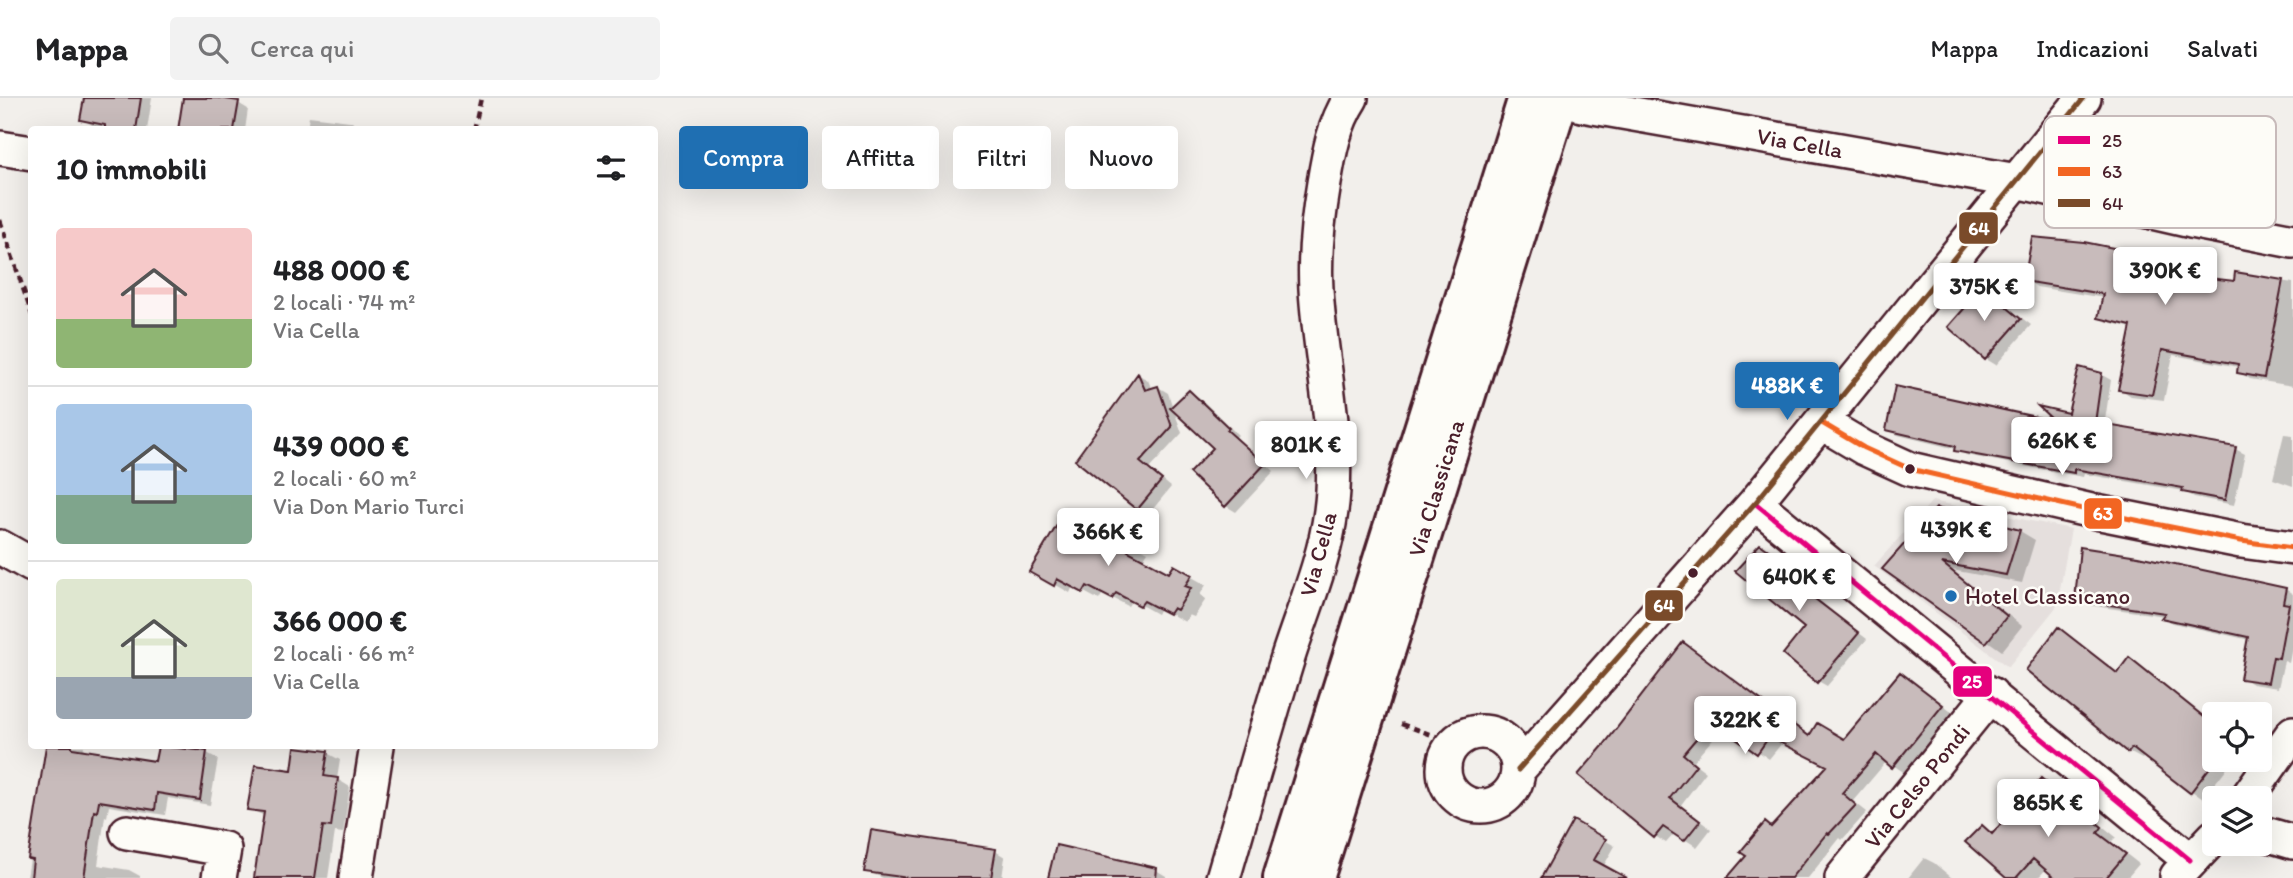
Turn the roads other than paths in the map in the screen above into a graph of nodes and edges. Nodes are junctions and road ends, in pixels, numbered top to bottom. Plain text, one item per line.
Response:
1 (1351, 98) edge
2 (1528, 98) edge
3 (2084, 98) edge
4 (1571, 102) edge
5 (2069, 116) edge
6 (0, 148) edge
7 (2044, 148) edge
8 (28, 152) edge
9 (2017, 181) junction
10 (2044, 187) edge
11 (2227, 228) edge
12 (2293, 241) edge
13 (1822, 423) junction
14 (1755, 503) junction
15 (0, 547) edge
16 (2293, 548) edge
17 (28, 563) edge
18 (1991, 694) junction
19 (2293, 733) edge
20 (376, 749) edge
21 (1518, 770) junction
22 (2255, 786) edge
23 (127, 832) dead end
24 (2272, 836) edge
25 (2293, 842) edge
26 (2202, 849) edge
27 (2183, 869) edge
28 (219, 878) edge
29 (355, 878) edge
30 (1223, 878) edge
31 (1283, 878) edge
32 (1314, 878) edge
33 (1842, 878) edge

1 - 30 street, Via Cella
2 - 31 highway, Via Classicana
3 - 5 street
4 - 9 street, Via Cella
4 - 32 highway, Via Classicana
6 - 8 street
7 - 9 street
9 - 10 street, Via Cella
9 - 13 street
11 - 12 street, Via Cella
13 - 14 street
13 - 16 street
14 - 18 street
14 - 21 street
15 - 17 street
18 - 27 street
18 - 33 street, Via Celso Pondi
19 - 22 street
20 - 29 street
21 - 21 street
23 - 28 street
24 - 25 street
26 - 27 street

